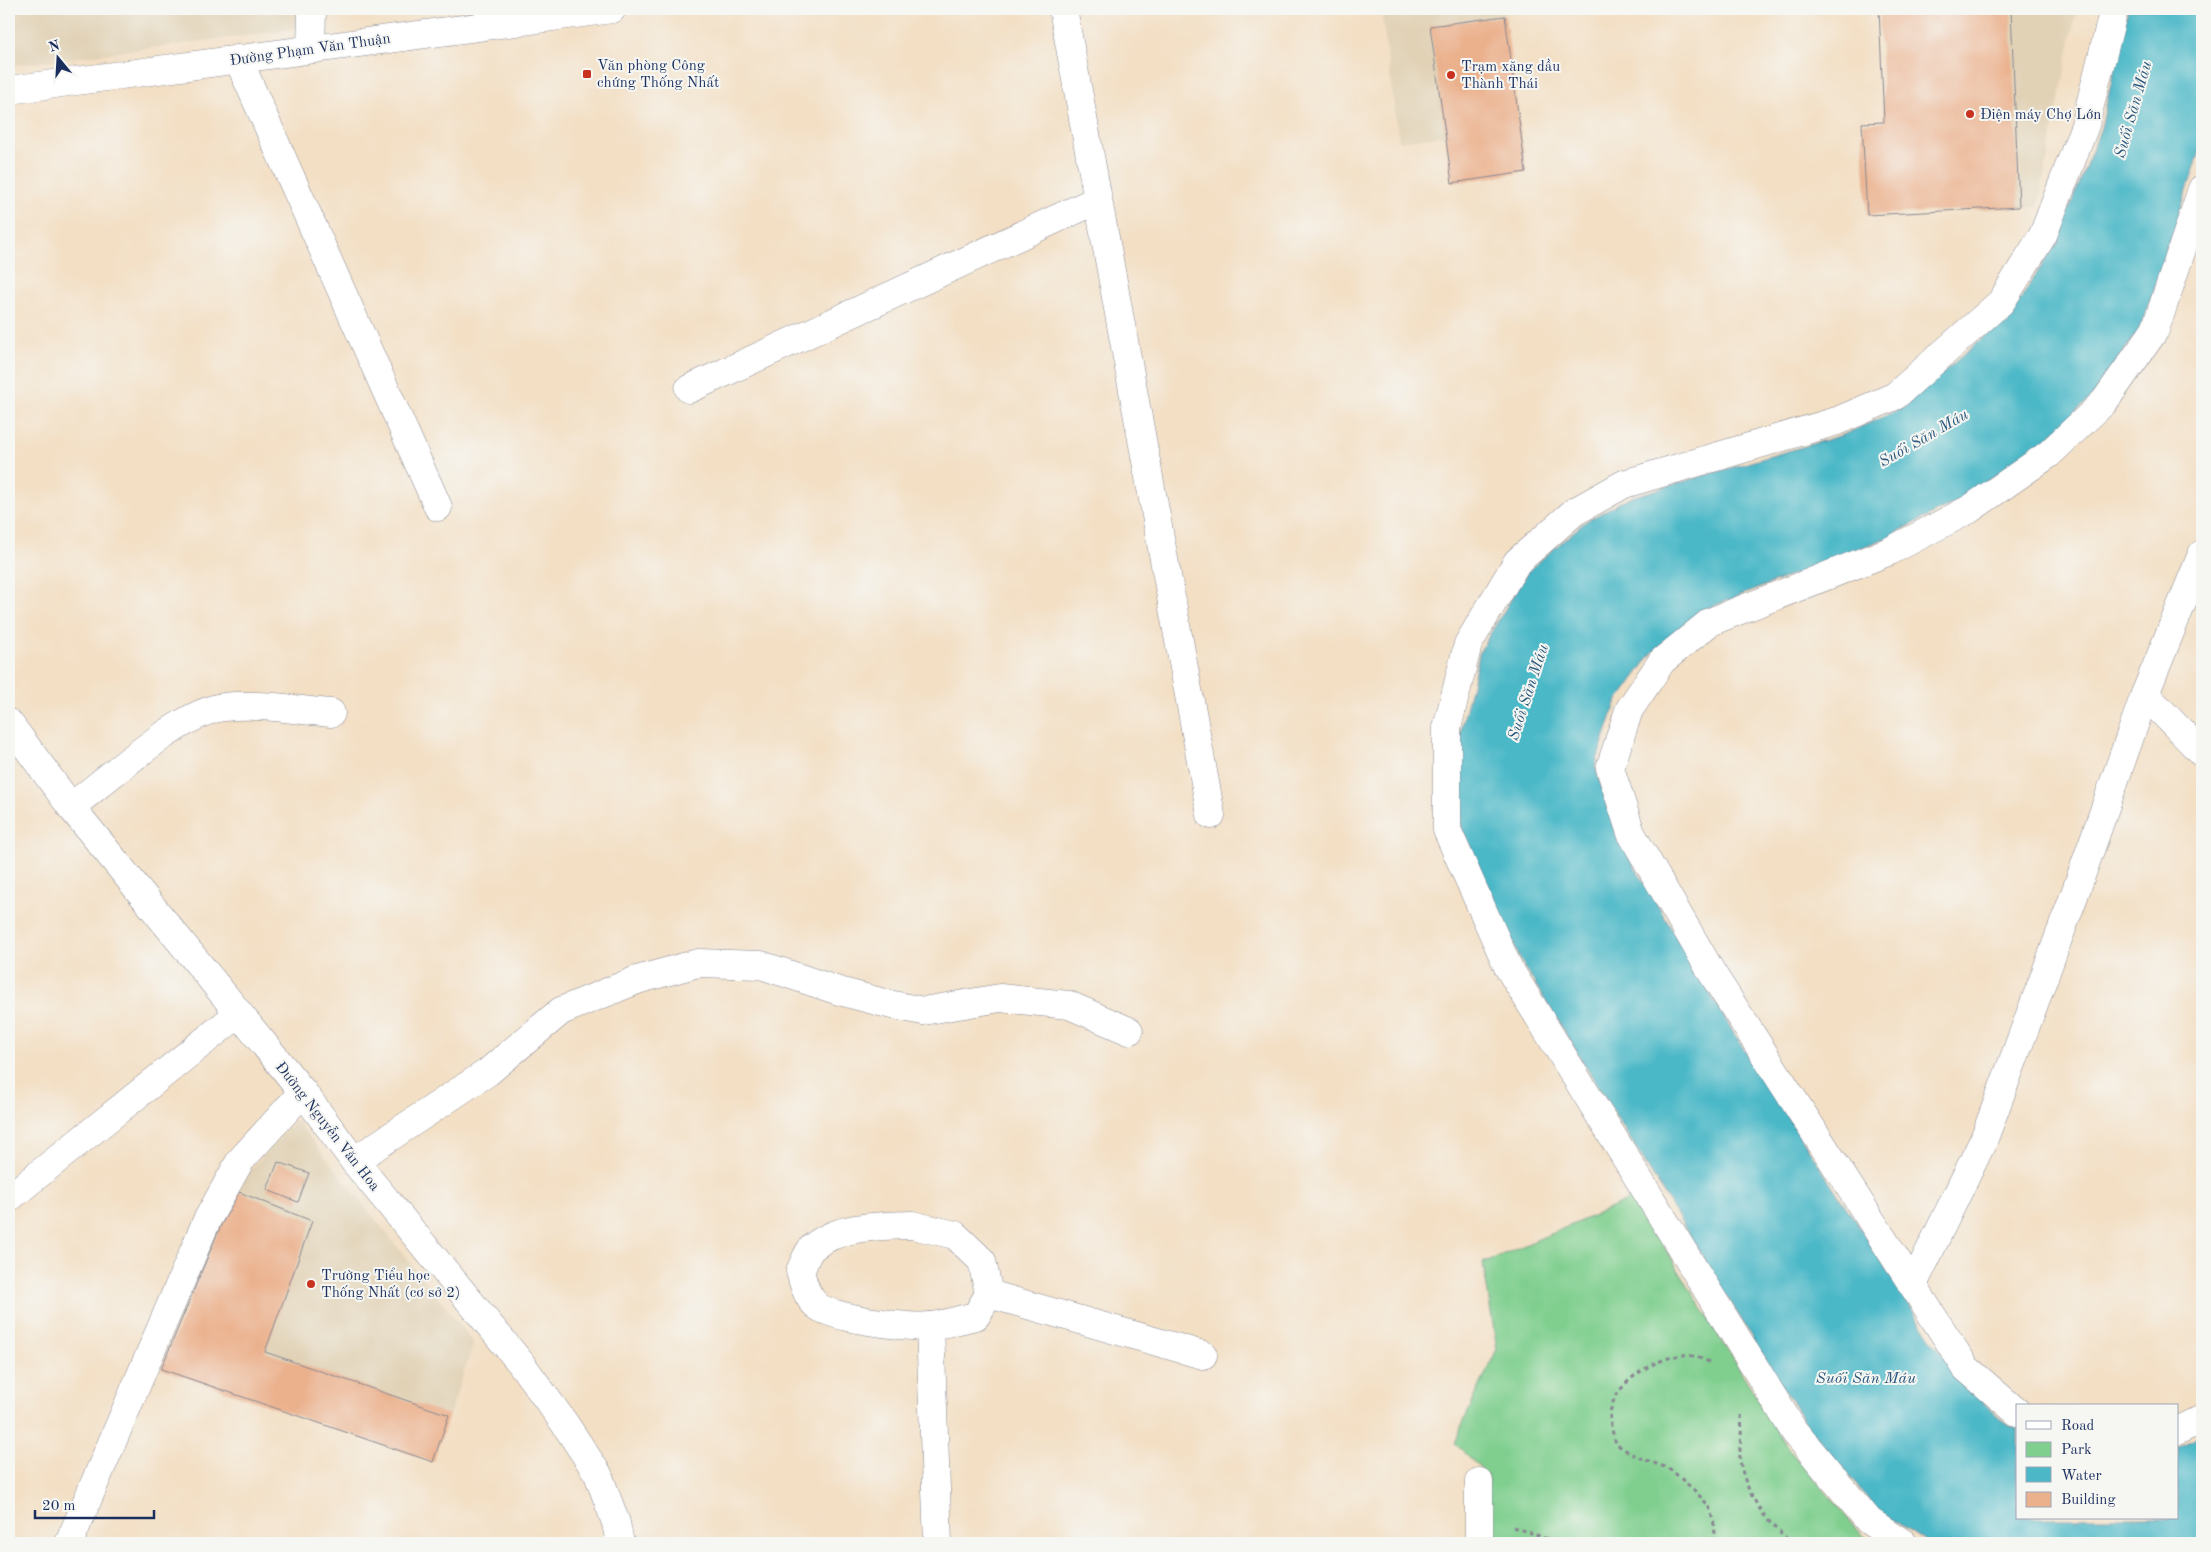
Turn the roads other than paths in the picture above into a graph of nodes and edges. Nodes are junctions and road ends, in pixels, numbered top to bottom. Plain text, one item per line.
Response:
1 (312, 9) edge
2 (612, 9) edge
3 (1062, 9) edge
4 (2114, 9) edge
5 (311, 49) junction
6 (238, 59) junction
7 (9, 90) edge
8 (2202, 189) edge
9 (1097, 200) junction
10 (689, 389) dead end
11 (438, 507) dead end
12 (2202, 554) edge
13 (2145, 694) junction
14 (331, 713) dead end
15 (9, 723) edge
16 (2202, 753) edge
17 (71, 808) junction
18 (1211, 815) dead end
19 (238, 1014) junction
20 (1129, 1031) dead end
21 (303, 1092) junction
22 (354, 1161) junction
23 (9, 1198) edge
24 (1913, 1286) junction
25 (990, 1294) junction
26 (930, 1326) junction
27 (1204, 1355) dead end
28 (2016, 1411) edge
29 (2202, 1419) edge
30 (2178, 1431) edge
31 (1478, 1482) dead end
32 (69, 1543) edge
33 (620, 1543) edge
34 (938, 1543) edge
35 (1479, 1543) edge
36 (1903, 1543) edge

1 - 5 street
2 - 5 street, Đường Phạm Văn Thuận
3 - 9 street
4 - 36 street
5 - 6 street, Đường Phạm Văn Thuận
6 - 7 street, Đường Phạm Văn Thuận
6 - 11 street
8 - 24 street
9 - 10 street
9 - 18 street
12 - 13 street
13 - 16 street
13 - 24 street
14 - 17 street
15 - 17 street, Đường Nguyễn Văn Hoa
17 - 19 street, Đường Nguyễn Văn Hoa
19 - 21 street, Đường Nguyễn Văn Hoa
19 - 23 street
20 - 22 street
21 - 22 street, Đường Nguyễn Văn Hoa
21 - 32 street
22 - 33 street, Đường Nguyễn Văn Hoa
24 - 28 street
25 - 26 street
25 - 26 street
25 - 27 street
26 - 34 street
29 - 30 street
31 - 35 street

